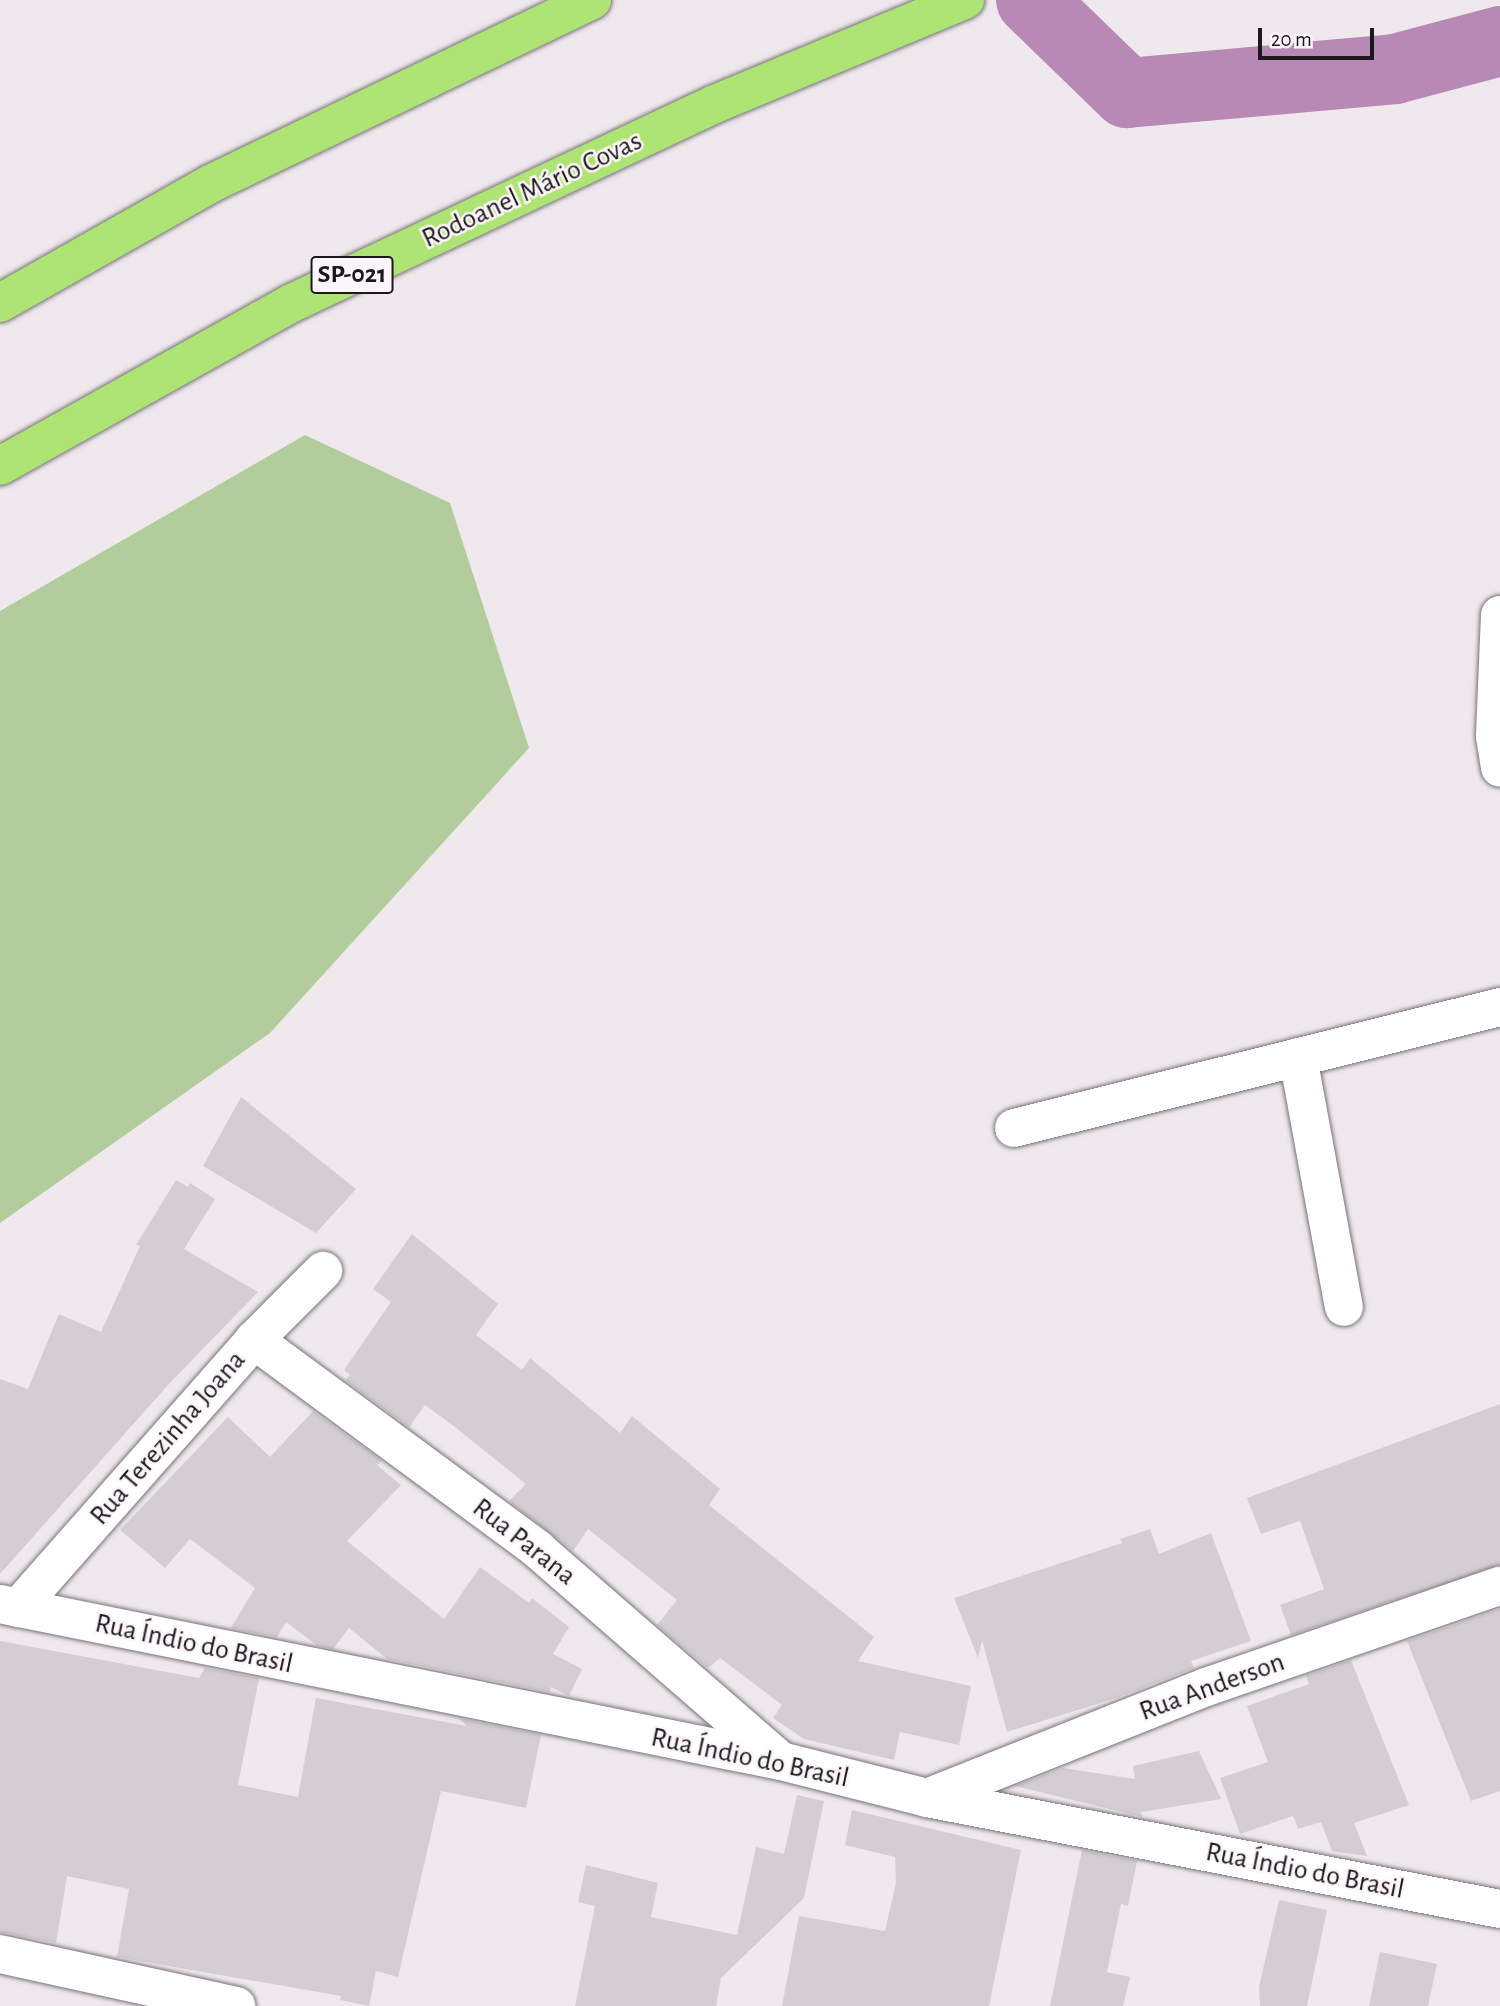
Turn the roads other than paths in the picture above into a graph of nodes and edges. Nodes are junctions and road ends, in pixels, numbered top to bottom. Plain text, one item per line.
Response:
1 (592, 0) edge
2 (965, 0) edge
3 (0, 303) edge
4 (0, 466) edge
5 (1500, 615) edge
6 (1500, 768) edge
7 (1500, 1007) edge
8 (1298, 1057) junction
9 (1014, 1128) dead end
10 (323, 1270) dead end
11 (1344, 1307) dead end
12 (254, 1340) junction
13 (1500, 1586) edge
14 (9, 1606) edge
15 (781, 1761) junction
16 (927, 1798) junction
17 (1500, 1909) edge
18 (0, 1954) edge
19 (236, 2006) edge

1 - 3 highway
2 - 4 highway, Rodoanel Mário Covas / SP-021
5 - 6 street
7 - 8 street
8 - 9 street
8 - 11 street
10 - 12 street, Rua Terezinha Joana
12 - 14 street, Rua Terezinha Joana
12 - 15 street, Rua Parana
13 - 16 street, Rua Anderson
14 - 15 street, Rua Índio do Brasil
15 - 16 street, Rua Índio do Brasil
16 - 17 street, Rua Índio do Brasil
18 - 19 street

